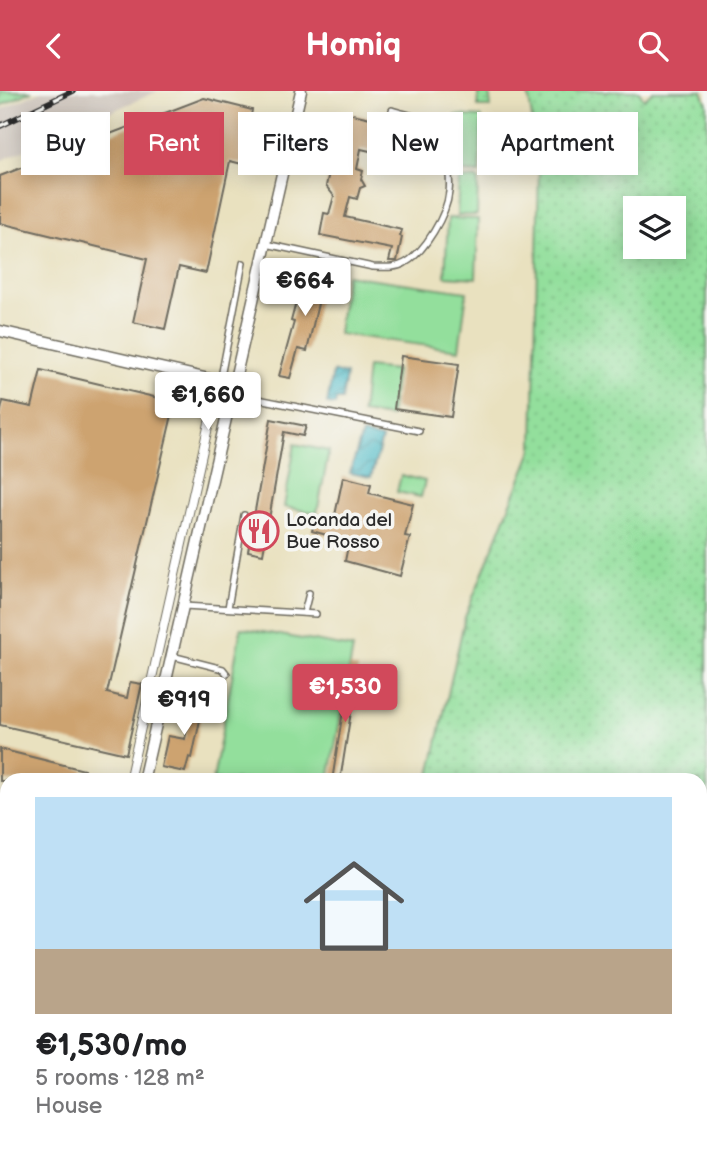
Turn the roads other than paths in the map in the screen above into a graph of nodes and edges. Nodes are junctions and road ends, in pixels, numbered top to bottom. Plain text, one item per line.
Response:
1 (301, 91) edge
2 (392, 110) dead end
3 (267, 244) junction
4 (243, 263) dead end
5 (0, 331) edge
6 (220, 382) junction
7 (234, 389) junction
8 (211, 414) dead end
9 (419, 431) dead end
10 (244, 515) dead end
11 (309, 593) dead end
12 (184, 606) junction
13 (228, 608) junction
14 (304, 613) junction
15 (316, 614) dead end
16 (172, 656) junction
17 (227, 674) dead end
18 (131, 773) edge
19 (146, 773) edge

1 - 3 street
2 - 3 lane
3 - 7 street
4 - 6 lane
5 - 6 street
6 - 7 street
7 - 9 lane
7 - 12 street
8 - 18 street
10 - 13 lane
11 - 14 lane
12 - 13 lane
12 - 16 street
13 - 14 lane
14 - 15 lane
16 - 17 lane
16 - 19 street

